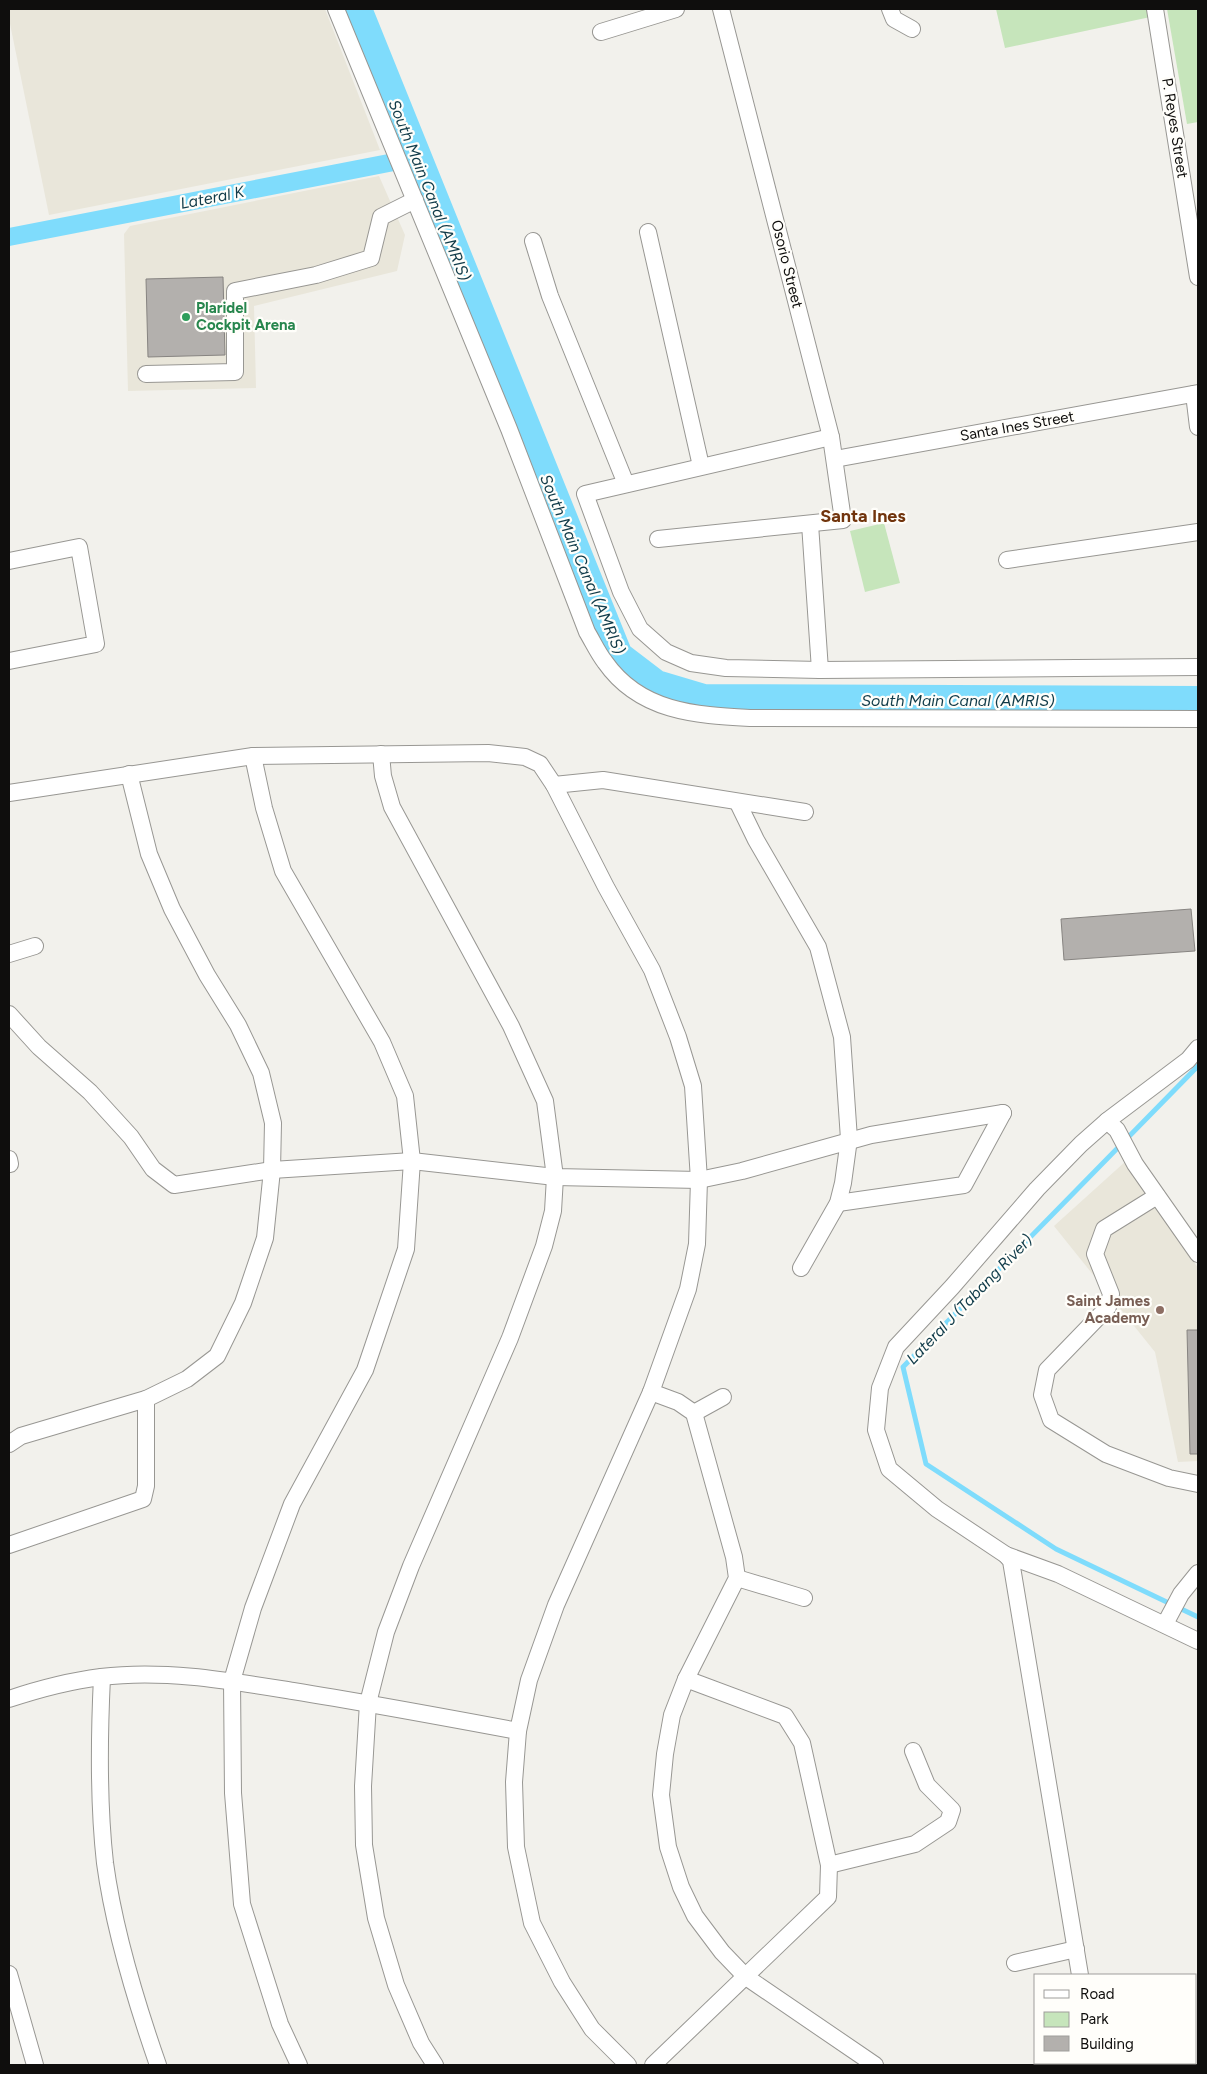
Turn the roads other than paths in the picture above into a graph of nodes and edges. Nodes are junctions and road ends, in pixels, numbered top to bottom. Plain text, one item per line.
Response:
1 (336, 9) edge
2 (676, 9) edge
3 (721, 9) edge
4 (890, 9) edge
5 (1156, 9) edge
6 (912, 29) dead end
7 (601, 32) dead end
8 (415, 200) junction
9 (648, 232) dead end
10 (533, 241) dead end
11 (1198, 277) edge
12 (146, 374) dead end
13 (1196, 394) edge
14 (1198, 427) edge
15 (831, 436) junction
16 (836, 459) junction
17 (701, 466) junction
18 (626, 484) junction
19 (810, 524) junction
20 (1198, 532) edge
21 (658, 539) dead end
22 (1007, 560) dead end
23 (9, 561) edge
24 (9, 661) edge
25 (1198, 667) edge
26 (820, 670) junction
27 (1198, 719) edge
28 (381, 754) junction
29 (253, 756) junction
30 (129, 774) junction
31 (554, 784) junction
32 (9, 793) edge
33 (738, 803) junction
34 (805, 812) dead end
35 (35, 946) dead end
36 (9, 954) edge
37 (9, 1014) edge
38 (1198, 1048) edge
39 (1112, 1126) junction
40 (849, 1140) junction
41 (412, 1161) junction
42 (272, 1170) junction
43 (555, 1177) junction
44 (699, 1180) junction
45 (1157, 1196) junction
46 (838, 1203) junction
47 (1198, 1254) edge
48 (801, 1268) dead end
49 (651, 1392) junction
50 (723, 1397) dead end
51 (146, 1399) junction
52 (694, 1413) junction
53 (9, 1444) edge
54 (1198, 1484) edge
55 (9, 1545) edge
56 (1006, 1555) junction
57 (1198, 1573) edge
58 (737, 1578) junction
59 (804, 1598) dead end
60 (1168, 1620) junction
61 (1198, 1641) edge
62 (102, 1677) junction
63 (686, 1679) junction
64 (232, 1681) junction
65 (9, 1699) edge
66 (368, 1703) junction
67 (518, 1731) junction
68 (913, 1751) dead end
69 (829, 1865) junction
70 (1076, 1949) junction
71 (1015, 1963) dead end
72 (9, 1974) edge
73 (1080, 1974) edge
74 (746, 1977) junction
75 (36, 2065) edge
76 (158, 2065) edge
77 (299, 2065) edge
78 (435, 2065) edge
79 (628, 2065) edge
80 (653, 2065) edge
81 (875, 2065) edge

1 - 8 street
2 - 7 street
3 - 15 street, Osorio Street
4 - 6 street
5 - 11 street, P. Reyes Street
8 - 12 street
8 - 27 street
9 - 17 street
10 - 18 street
13 - 14 street
13 - 16 street, Santa Ines Street
15 - 16 street, Osorio Street
15 - 17 street
16 - 19 street, Osorio Street
17 - 18 street
18 - 26 street
19 - 21 street
19 - 26 street
20 - 22 street
23 - 24 street
25 - 26 street
28 - 29 street
28 - 31 street
28 - 43 street
29 - 30 street
29 - 41 street
30 - 32 street
30 - 42 street
31 - 33 street
31 - 44 street
33 - 34 street
33 - 40 street
35 - 36 street
37 - 42 street
38 - 39 street
39 - 45 street
39 - 56 street
40 - 44 street
40 - 46 street
40 - 46 street
41 - 42 street
41 - 43 street
41 - 64 street
42 - 51 street
43 - 44 street
43 - 66 street
44 - 49 street
45 - 47 street
45 - 54 street
46 - 48 street
49 - 52 street
49 - 67 street
50 - 52 street
51 - 53 street
51 - 55 street
52 - 58 street
56 - 60 street
56 - 70 street
57 - 60 street
58 - 59 street
58 - 63 street
60 - 61 street
62 - 64 street
62 - 65 street
62 - 76 street
63 - 69 street
63 - 74 street
64 - 66 street
64 - 77 street
66 - 67 street
66 - 78 street
67 - 79 street
68 - 69 street
69 - 74 street
70 - 71 street
70 - 73 street
72 - 75 street
74 - 80 street
74 - 81 street

